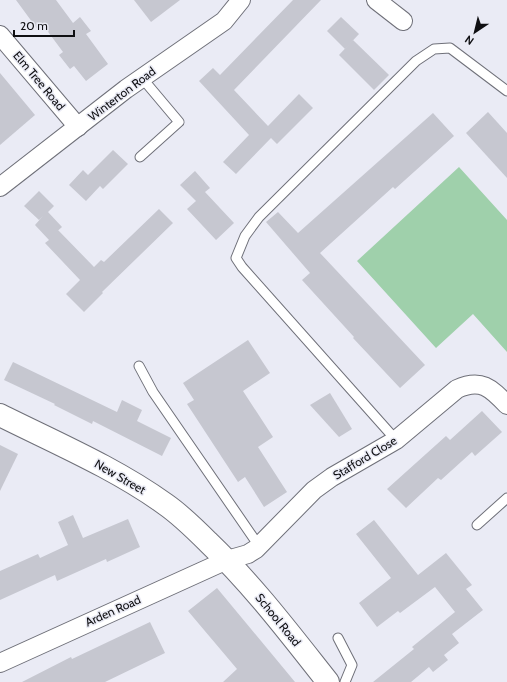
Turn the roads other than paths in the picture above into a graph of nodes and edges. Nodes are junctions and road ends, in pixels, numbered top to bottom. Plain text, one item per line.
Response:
1 (241, 0) edge
2 (376, 0) edge
3 (403, 21) dead end
4 (0, 35) edge
5 (142, 78) junction
6 (507, 91) edge
7 (78, 127) junction
8 (140, 157) dead end
9 (0, 187) edge
10 (139, 366) dead end
11 (507, 405) edge
12 (0, 415) edge
13 (396, 440) junction
14 (507, 498) edge
15 (477, 525) dead end
16 (259, 546) junction
17 (227, 560) junction
18 (338, 638) dead end
19 (0, 663) edge
20 (328, 682) edge
21 (345, 682) edge

1 - 5 street, Winterton Road
2 - 3 street
4 - 7 street, Elm Tree Road
5 - 7 street, Winterton Road
5 - 8 lane
6 - 13 lane
7 - 9 street, Winterton Road
10 - 16 lane
11 - 13 street, Stafford Close
12 - 17 main road, New Street
13 - 16 street, Stafford Close
14 - 15 lane
16 - 17 street, Stafford Close
17 - 19 street, Arden Road
17 - 20 main road, School Road
18 - 21 lane

